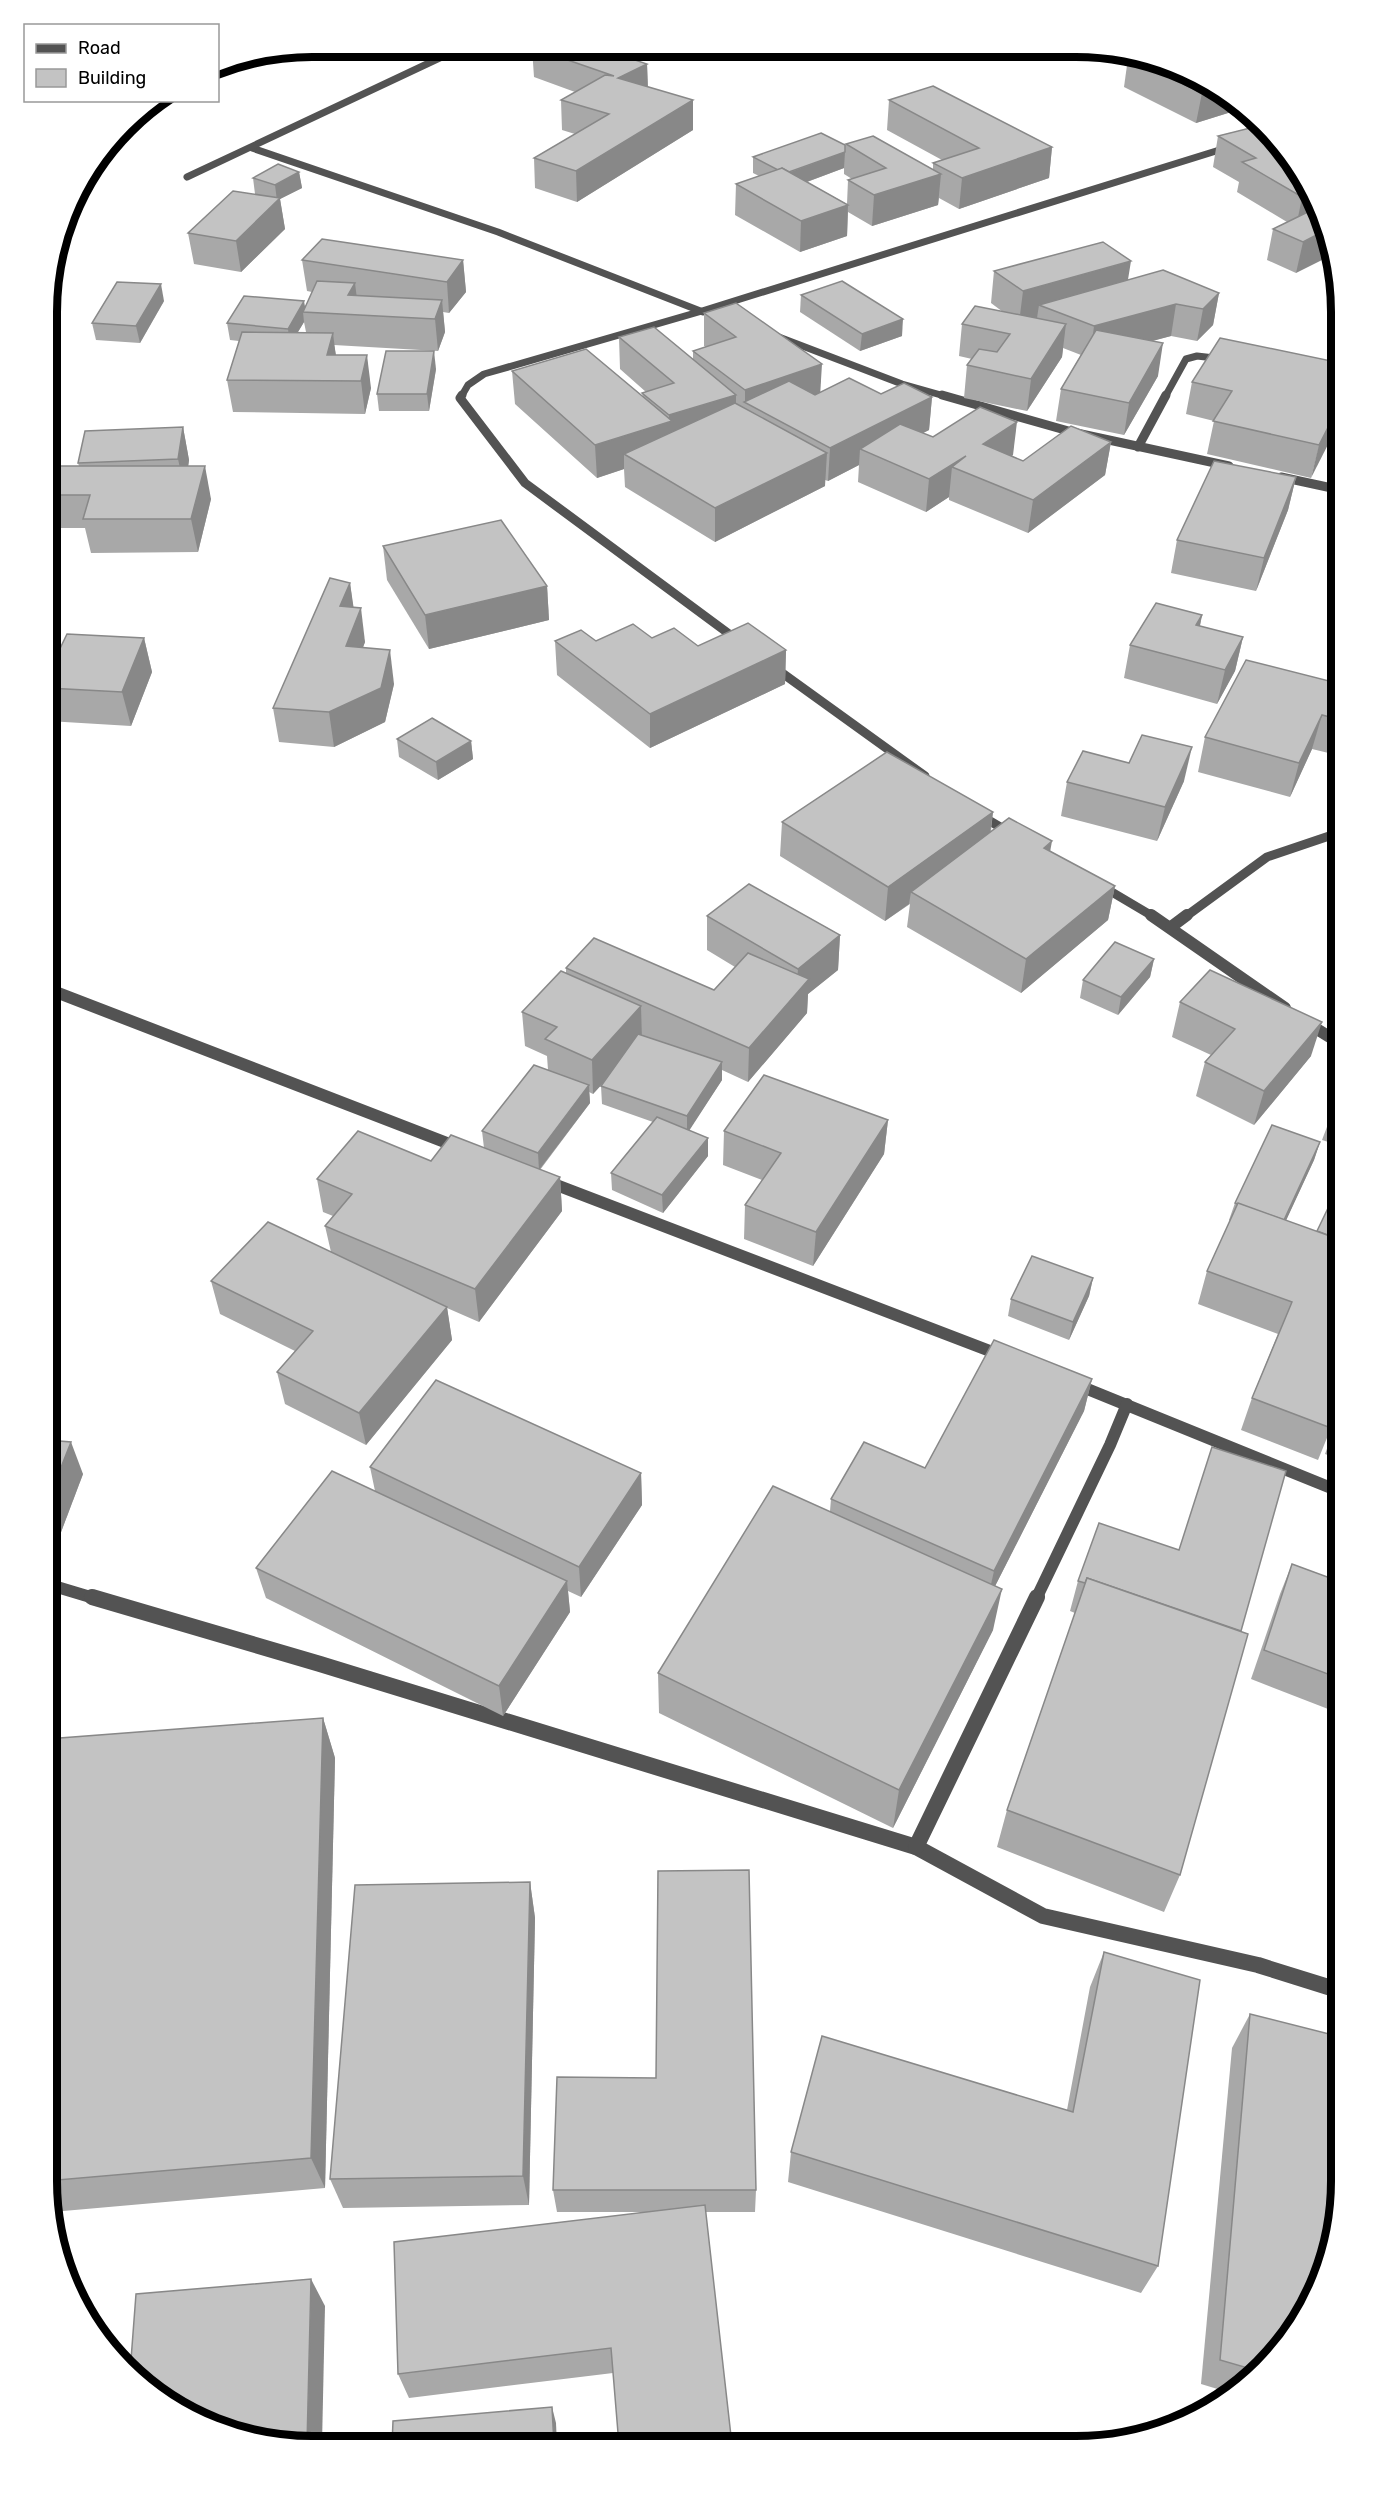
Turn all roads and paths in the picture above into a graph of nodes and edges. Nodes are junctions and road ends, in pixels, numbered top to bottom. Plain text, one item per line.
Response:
1 (443, 57) edge
2 (1236, 145) edge
3 (252, 148) junction
4 (186, 177) dead end
5 (702, 311) junction
6 (713, 315) edge
7 (764, 331) edge
8 (1228, 360) edge
9 (1138, 447) junction
10 (1239, 468) edge
11 (1274, 476) edge
12 (1331, 488) edge
13 (744, 645) edge
14 (763, 659) edge
15 (934, 782) edge
16 (972, 809) edge
17 (1331, 835) edge
18 (1021, 839) edge
19 (1091, 880) edge
20 (1171, 927) junction
21 (57, 992) edge
22 (1291, 1012) edge
23 (1300, 1018) edge
24 (1331, 1039) edge
25 (472, 1153) edge
26 (538, 1178) edge
27 (1020, 1362) edge
28 (1062, 1379) edge
29 (1127, 1404) junction
30 (1331, 1488) edge
31 (57, 1587) edge
32 (916, 1847) junction
33 (1331, 1988) edge

1 - 3 street
2 - 5 street
3 - 4 street
3 - 5 street
5 - 6 street
5 - 13 street
7 - 9 street
8 - 9 street
9 - 10 street
11 - 12 street
14 - 15 street
16 - 18 street
17 - 20 street
19 - 20 street
20 - 22 street
21 - 25 street
23 - 24 street
26 - 27 street
28 - 29 street
29 - 30 street
29 - 32 street
31 - 32 street
32 - 33 street

